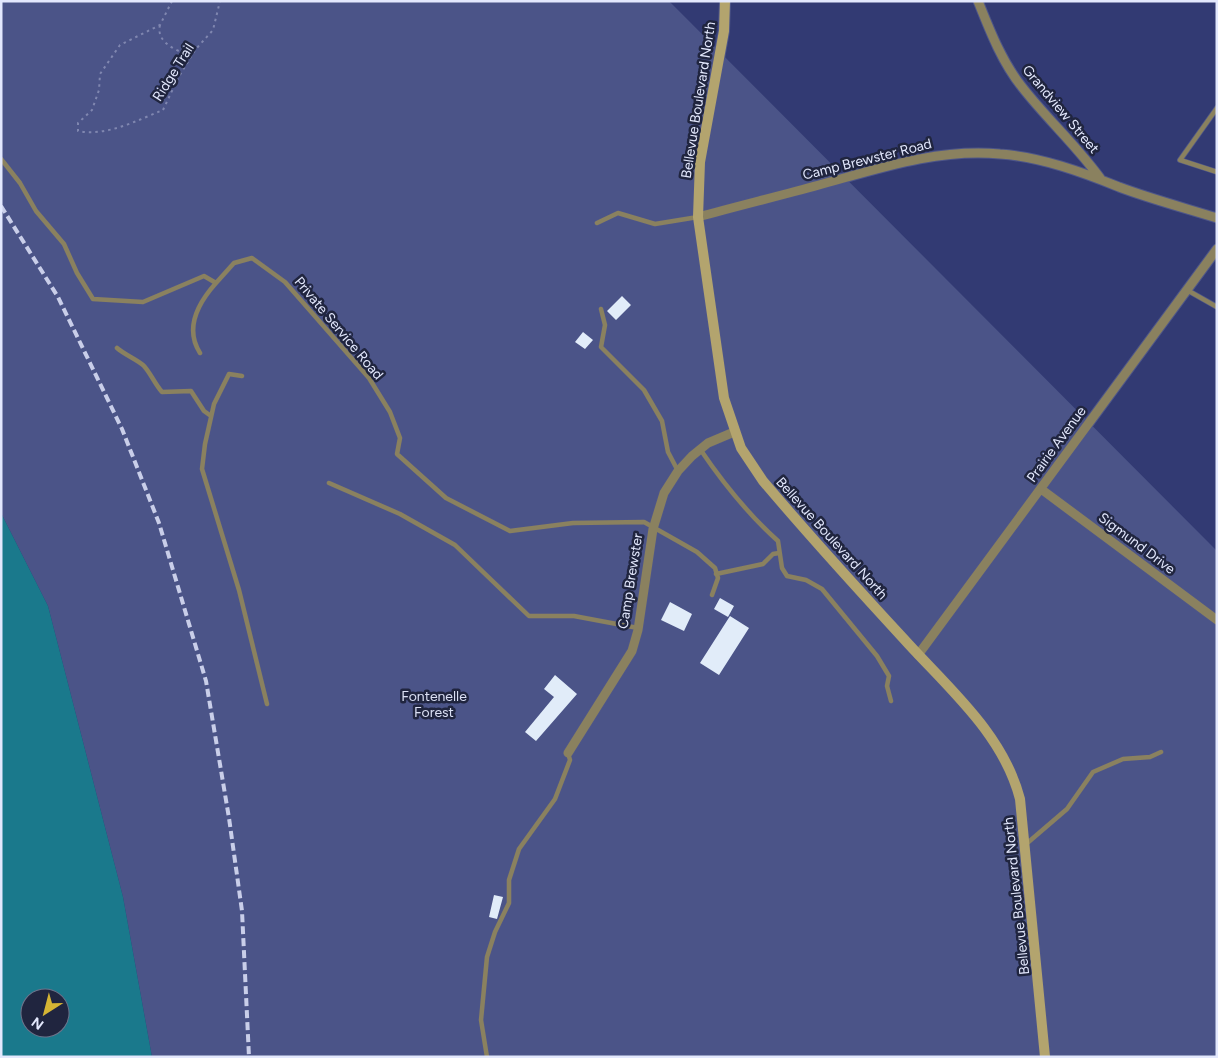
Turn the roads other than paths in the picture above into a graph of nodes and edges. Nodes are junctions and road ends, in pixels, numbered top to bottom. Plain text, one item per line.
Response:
1 (725, 1) edge
2 (978, 1) edge
3 (1217, 108) edge
4 (1, 160) edge
5 (1217, 172) edge
6 (1100, 178) junction
7 (698, 217) junction
8 (1217, 218) edge
9 (597, 223) dead end
10 (1217, 249) edge
11 (216, 283) junction
12 (1187, 290) junction
13 (1217, 307) edge
14 (601, 309) dead end
15 (117, 348) dead end
16 (200, 353) dead end
17 (242, 376) dead end
18 (211, 416) junction
19 (734, 432) junction
20 (700, 449) junction
21 (678, 471) junction
22 (328, 483) dead end
23 (1041, 489) junction
24 (653, 529) junction
25 (779, 553) junction
26 (716, 574) junction
27 (712, 595) dead end
28 (1217, 620) edge
29 (638, 628) junction
30 (918, 655) junction
31 (891, 701) dead end
32 (267, 704) dead end
33 (568, 752) joint
34 (1161, 752) dead end
35 (1025, 845) junction
36 (487, 1057) edge
37 (1045, 1057) edge

1 - 7 main road, Bellevue Boulevard North
2 - 6 street, Grandview Street
3 - 5 lane
4 - 11 lane
6 - 7 street, Camp Brewster Road
6 - 8 street, Camp Brewster Road
7 - 9 lane
7 - 19 main road, Bellevue Boulevard North
10 - 12 street, Prairie Avenue
11 - 16 lane
11 - 24 lane, Private Service Road
12 - 13 lane
12 - 23 street, Prairie Avenue
14 - 21 lane
15 - 18 lane
17 - 18 lane
18 - 32 lane
19 - 20 street, Camp Brewster
19 - 30 main road, Bellevue Boulevard North
20 - 21 street, Camp Brewster
20 - 25 lane
21 - 24 street, Camp Brewster
22 - 29 lane
23 - 28 street, Sigmund Drive
23 - 30 street, Prairie Avenue
24 - 26 lane
24 - 29 street, Camp Brewster
25 - 26 lane
25 - 31 lane
26 - 27 lane
29 - 33 street, Camp Brewster
30 - 35 main road, Bellevue Boulevard North
33 - 36 lane
34 - 35 lane
35 - 37 main road, Bellevue Boulevard North

